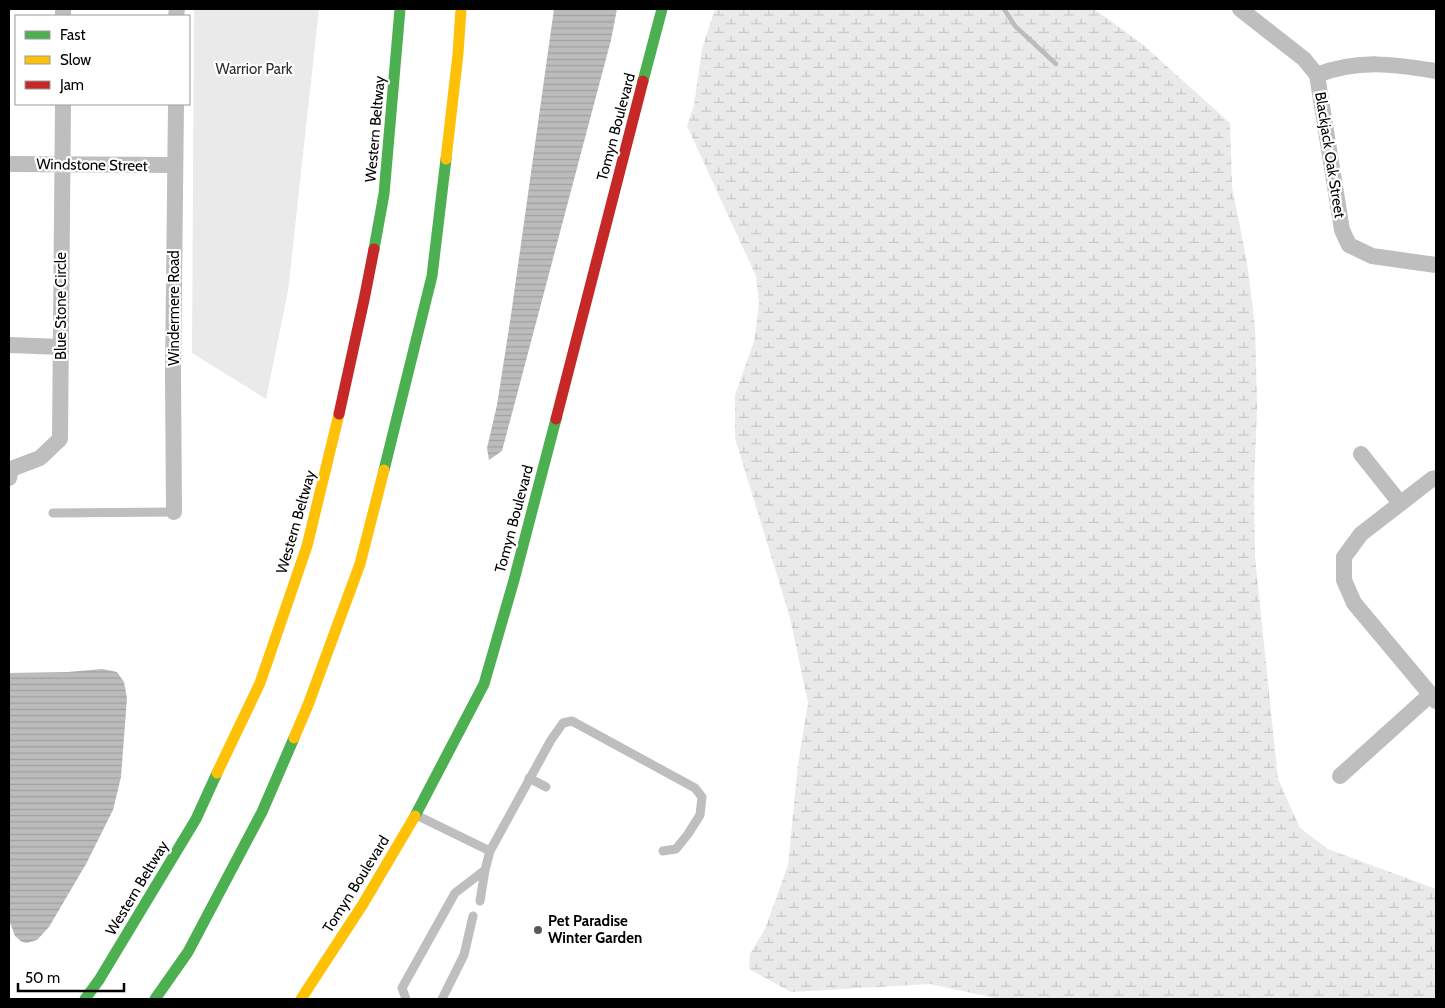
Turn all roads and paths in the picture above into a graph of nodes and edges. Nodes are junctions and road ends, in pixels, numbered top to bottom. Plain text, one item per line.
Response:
1 (400, 9) edge
2 (461, 9) edge
3 (471, 9) edge
4 (662, 9) edge
5 (1240, 9) edge
6 (1436, 71) edge
7 (1318, 75) junction
8 (62, 105) edge
9 (176, 105) edge
10 (9, 164) edge
11 (62, 164) junction
12 (175, 165) junction
13 (1436, 265) edge
14 (432, 276) junction
15 (9, 345) edge
16 (61, 346) junction
17 (1361, 454) dead end
18 (9, 478) edge
19 (1436, 478) edge
20 (1400, 503) junction
21 (174, 512) joint
22 (53, 513) dead end
23 (1434, 698) edge
24 (1340, 776) dead end
25 (529, 778) junction
26 (546, 787) dead end
27 (416, 815) junction
28 (490, 851) junction
29 (663, 851) dead end
30 (485, 870) junction
31 (480, 901) dead end
32 (473, 916) dead end
33 (85, 999) edge
34 (155, 999) edge
35 (302, 999) edge
36 (406, 999) edge
37 (442, 999) edge

1 - 33 main road, Western Beltway
2 - 14 main road
3 - 14 main road
4 - 27 main road, Tomyn Boulevard
5 - 7 street, Blackjack Oak Street
6 - 7 street
7 - 13 street, Blackjack Oak Street
8 - 11 street, Blue Stone Circle
9 - 12 street, Windermere Road
10 - 11 street, Windstone Street
11 - 12 street, Windstone Street
11 - 16 street, Blue Stone Circle
12 - 21 street, Windermere Road
14 - 34 main road
15 - 16 street
16 - 18 street, Blue Stone Circle
17 - 20 street
19 - 20 street
20 - 23 street
21 - 22 lane
23 - 24 street
25 - 26 lane
25 - 28 lane
25 - 29 lane
27 - 28 lane
27 - 35 main road, Tomyn Boulevard
28 - 30 lane
30 - 31 lane
30 - 36 lane
32 - 37 lane

